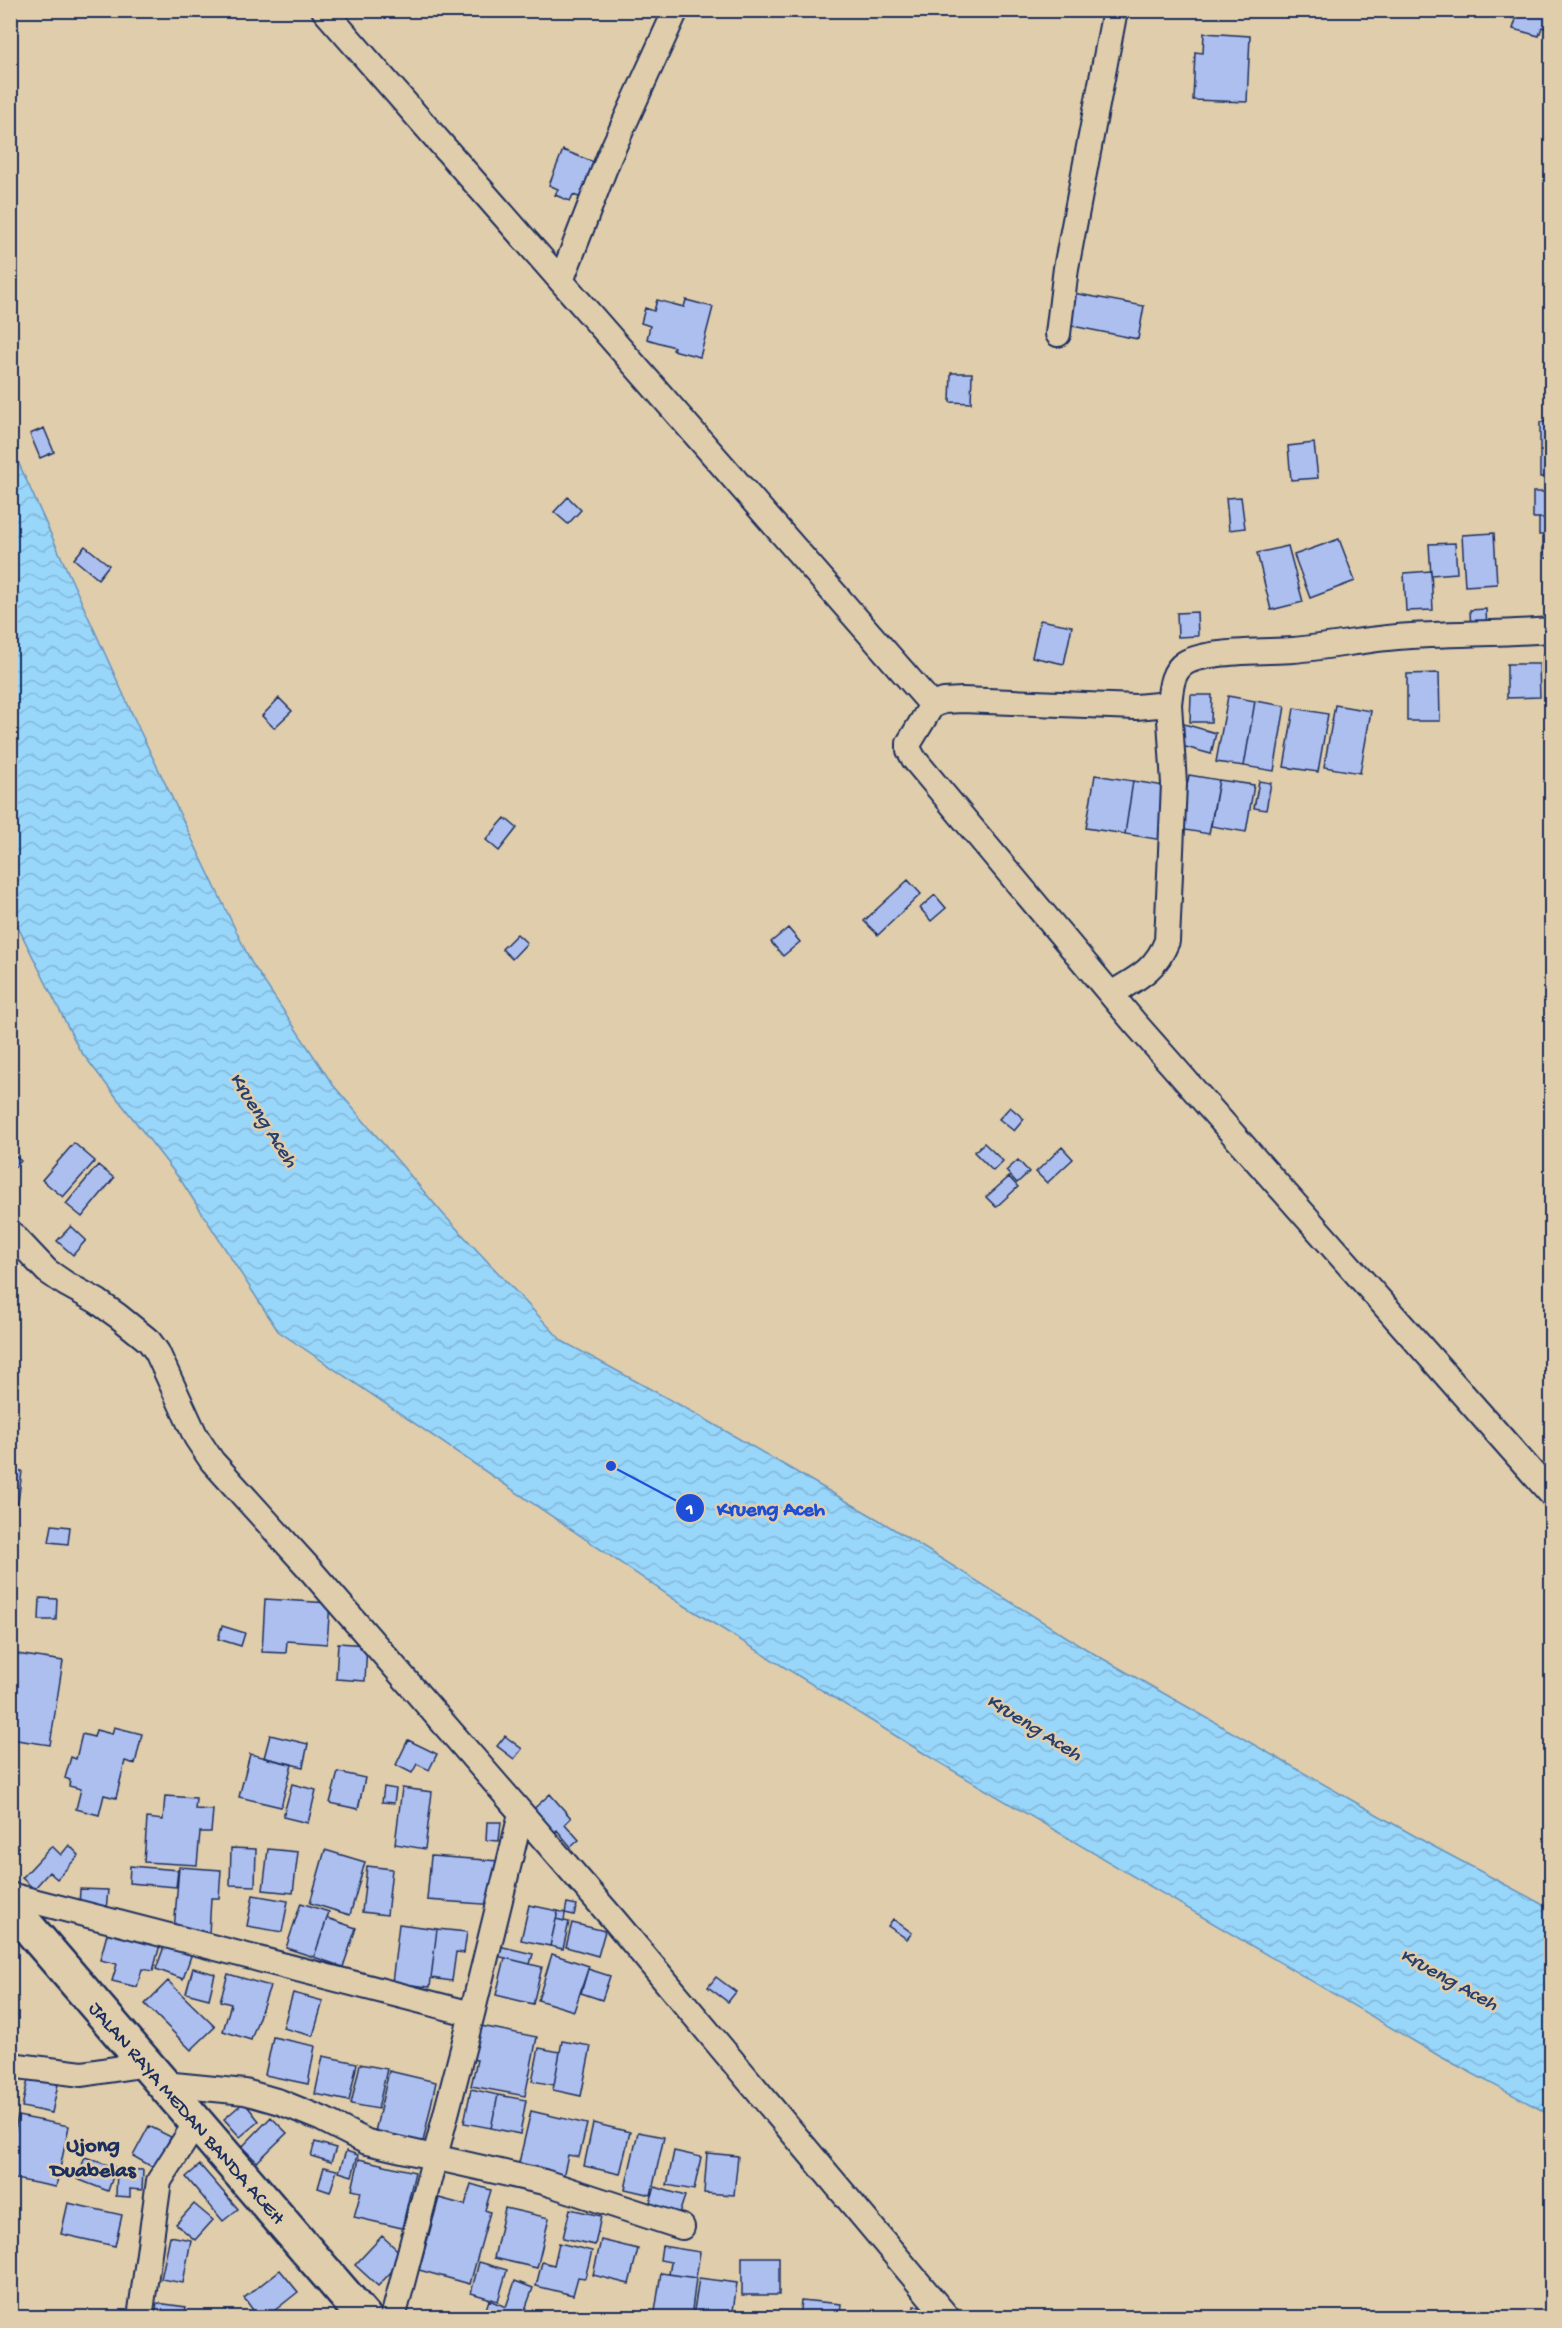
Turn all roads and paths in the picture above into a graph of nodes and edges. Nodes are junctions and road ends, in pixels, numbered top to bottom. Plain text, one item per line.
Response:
1 (324, 10) edge
2 (676, 10) edge
3 (1115, 10) edge
4 (561, 281) junction
5 (1059, 334) dead end
6 (1551, 630) edge
7 (1169, 704) junction
8 (932, 705) junction
9 (1111, 994) junction
10 (10, 1232) edge
11 (1551, 1496) edge
12 (521, 1814) junction
13 (10, 1895) edge
14 (10, 1906) edge
15 (472, 2014) junction
16 (10, 2065) edge
17 (156, 2074) junction
18 (196, 2123) junction
19 (434, 2155) junction
20 (682, 2227) dead end
21 (140, 2318) edge
22 (365, 2318) edge
23 (393, 2318) edge
24 (948, 2318) edge

1 - 4 street
2 - 4 street
3 - 5 street
4 - 8 street
6 - 7 street
7 - 8 street
7 - 9 street
8 - 9 street
9 - 11 street
10 - 12 street
12 - 15 street
12 - 24 street
13 - 15 street
14 - 17 highway, JALAN RAYA MEDAN BANDA ACEH
15 - 19 street
16 - 17 street
17 - 18 highway, JALAN RAYA MEDAN BANDA ACEH
17 - 19 street
18 - 21 street
18 - 22 highway, JALAN RAYA MEDAN BANDA ACEH
19 - 20 street
19 - 23 street

